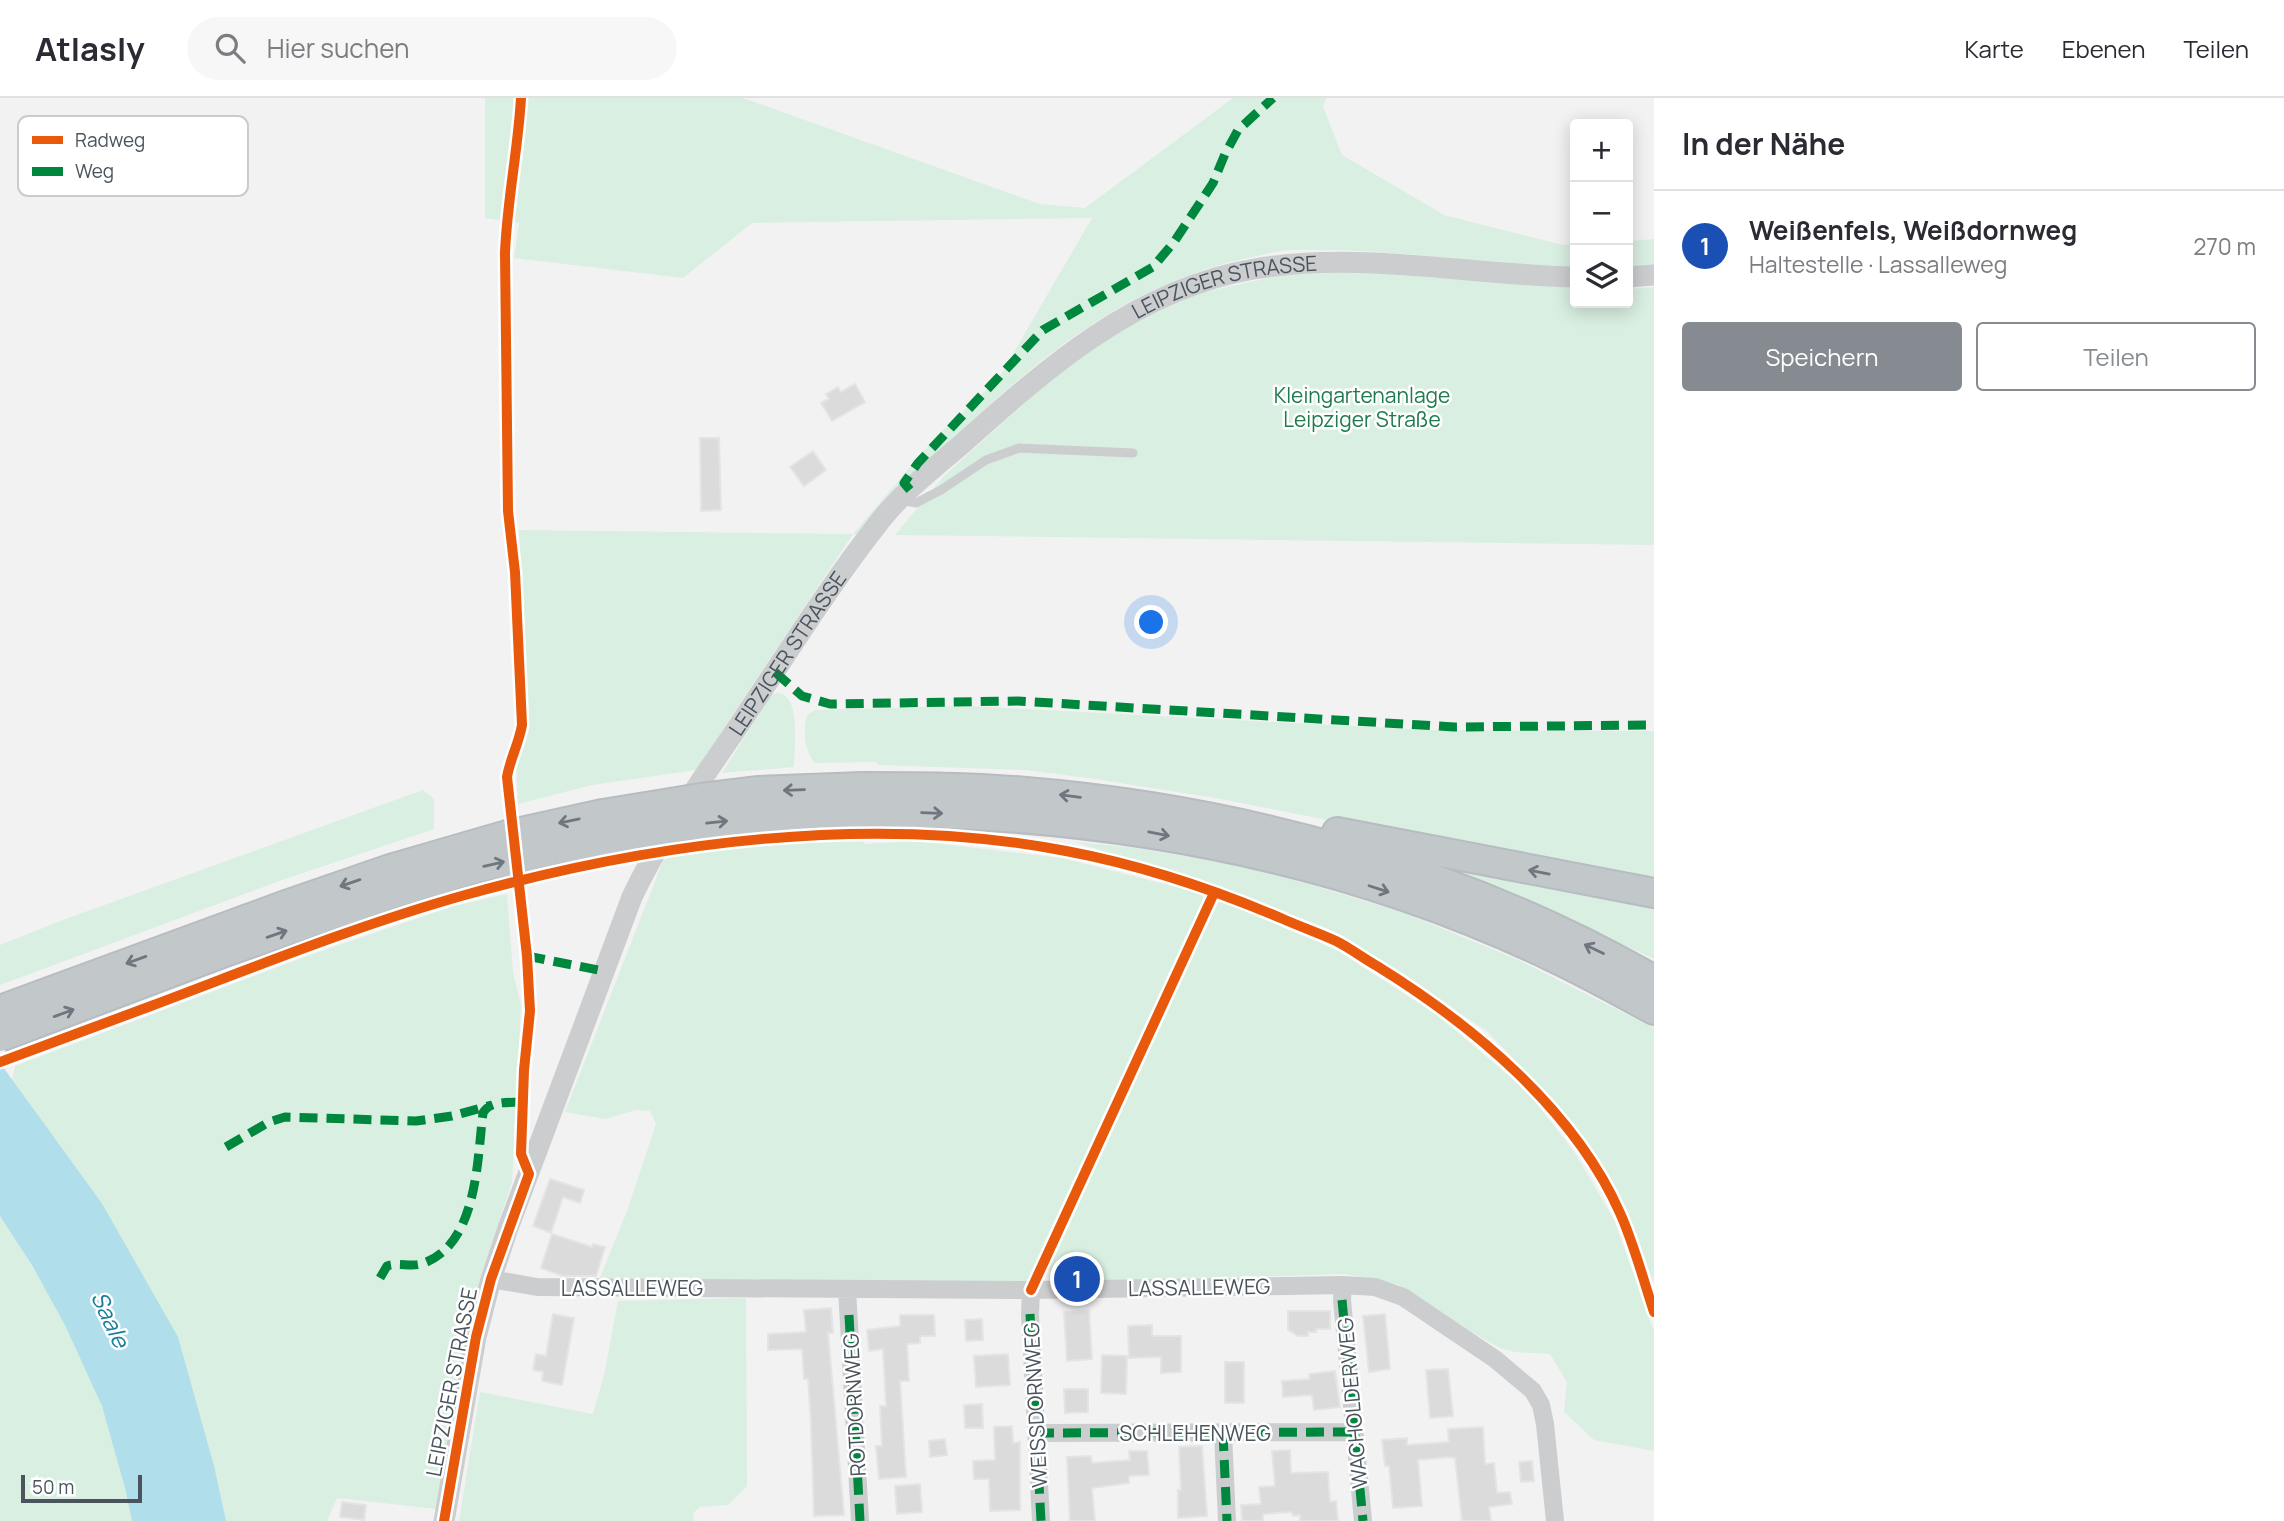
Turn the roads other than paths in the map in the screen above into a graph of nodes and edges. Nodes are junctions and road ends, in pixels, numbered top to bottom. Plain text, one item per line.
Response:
1 (1654, 275) edge
2 (1570, 277) edge
3 (1633, 277) edge
4 (1133, 453) dead end
5 (901, 500) junction
6 (863, 800) junction
7 (1210, 817) junction
8 (1654, 893) edge
9 (1654, 980) edge
10 (0, 1010) edge
11 (1654, 1010) edge
12 (0, 1037) edge
13 (491, 1279) junction
14 (1343, 1285) junction
15 (848, 1289) junction
16 (1031, 1290) junction
17 (1354, 1432) junction
18 (1036, 1433) junction
19 (1223, 1433) junction
20 (444, 1521) edge
21 (860, 1521) edge
22 (1041, 1521) edge
23 (1227, 1521) edge
24 (1363, 1521) edge
25 (1555, 1521) edge

1 - 3 street
2 - 5 street, LEIPZIGER STRASSE
4 - 5 lane
5 - 13 street, LEIPZIGER STRASSE
7 -> 6 highway
6 -> 10 highway, bridge
6 -> 11 highway
12 -> 6 highway, bridge
8 -> 7 highway
9 -> 7 highway
13 - 15 street, LASSALLEWEG
13 - 20 street, LEIPZIGER STRASSE
14 - 16 street, LASSALLEWEG
14 - 17 street, WACHOLDERWEG
14 - 25 street, LASSALLEWEG
15 - 16 street, LASSALLEWEG
15 - 21 street, ROTDORNWEG
16 - 18 street, WEISSDORNWEG
17 - 19 street, SCHLEHENWEG
17 - 24 street, WACHOLDERWEG
18 - 19 street, SCHLEHENWEG
18 - 22 street, WEISSDORNWEG
19 - 23 street

